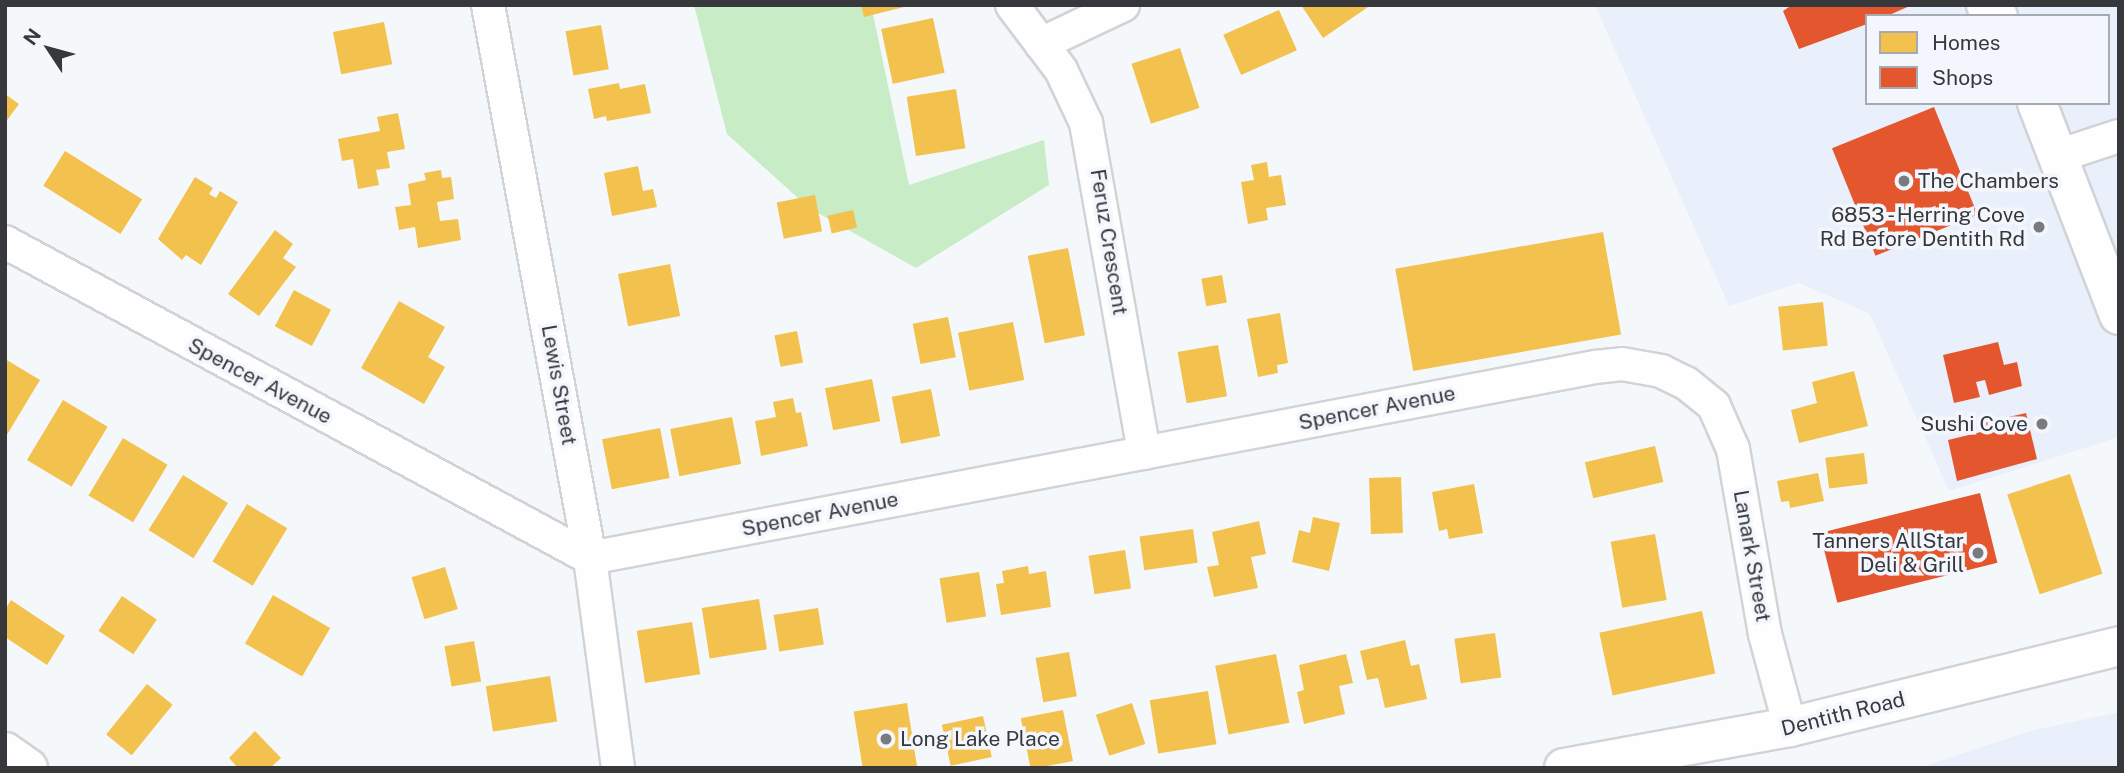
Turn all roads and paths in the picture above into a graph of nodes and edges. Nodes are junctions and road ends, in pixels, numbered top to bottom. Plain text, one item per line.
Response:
1 (488, 5) edge
2 (1012, 5) edge
3 (1124, 5) edge
4 (1041, 44) junction
5 (2038, 105) edge
6 (2119, 136) edge
7 (2058, 156) junction
8 (5, 242) edge
9 (2119, 315) edge
10 (1699, 391) joint
11 (1144, 453) junction
12 (590, 558) junction
13 (2114, 646) edge
14 (1790, 727) junction
15 (5, 752) edge
16 (28, 768) edge
17 (618, 768) edge
18 (1564, 768) edge

1 - 12 street, Lewis Street
2 - 4 street, Feruz Crescent
3 - 4 street
4 - 11 street, Feruz Crescent
5 - 7 main road
6 - 7 street
7 - 9 main road
8 - 12 street, Spencer Avenue
10 - 11 street, Spencer Avenue
10 - 14 street, Lanark Street
11 - 12 street, Spencer Avenue
12 - 17 street, Lewis Street
13 - 14 main road, Dentith Road
14 - 18 main road, Dentith Road
15 - 16 main road

